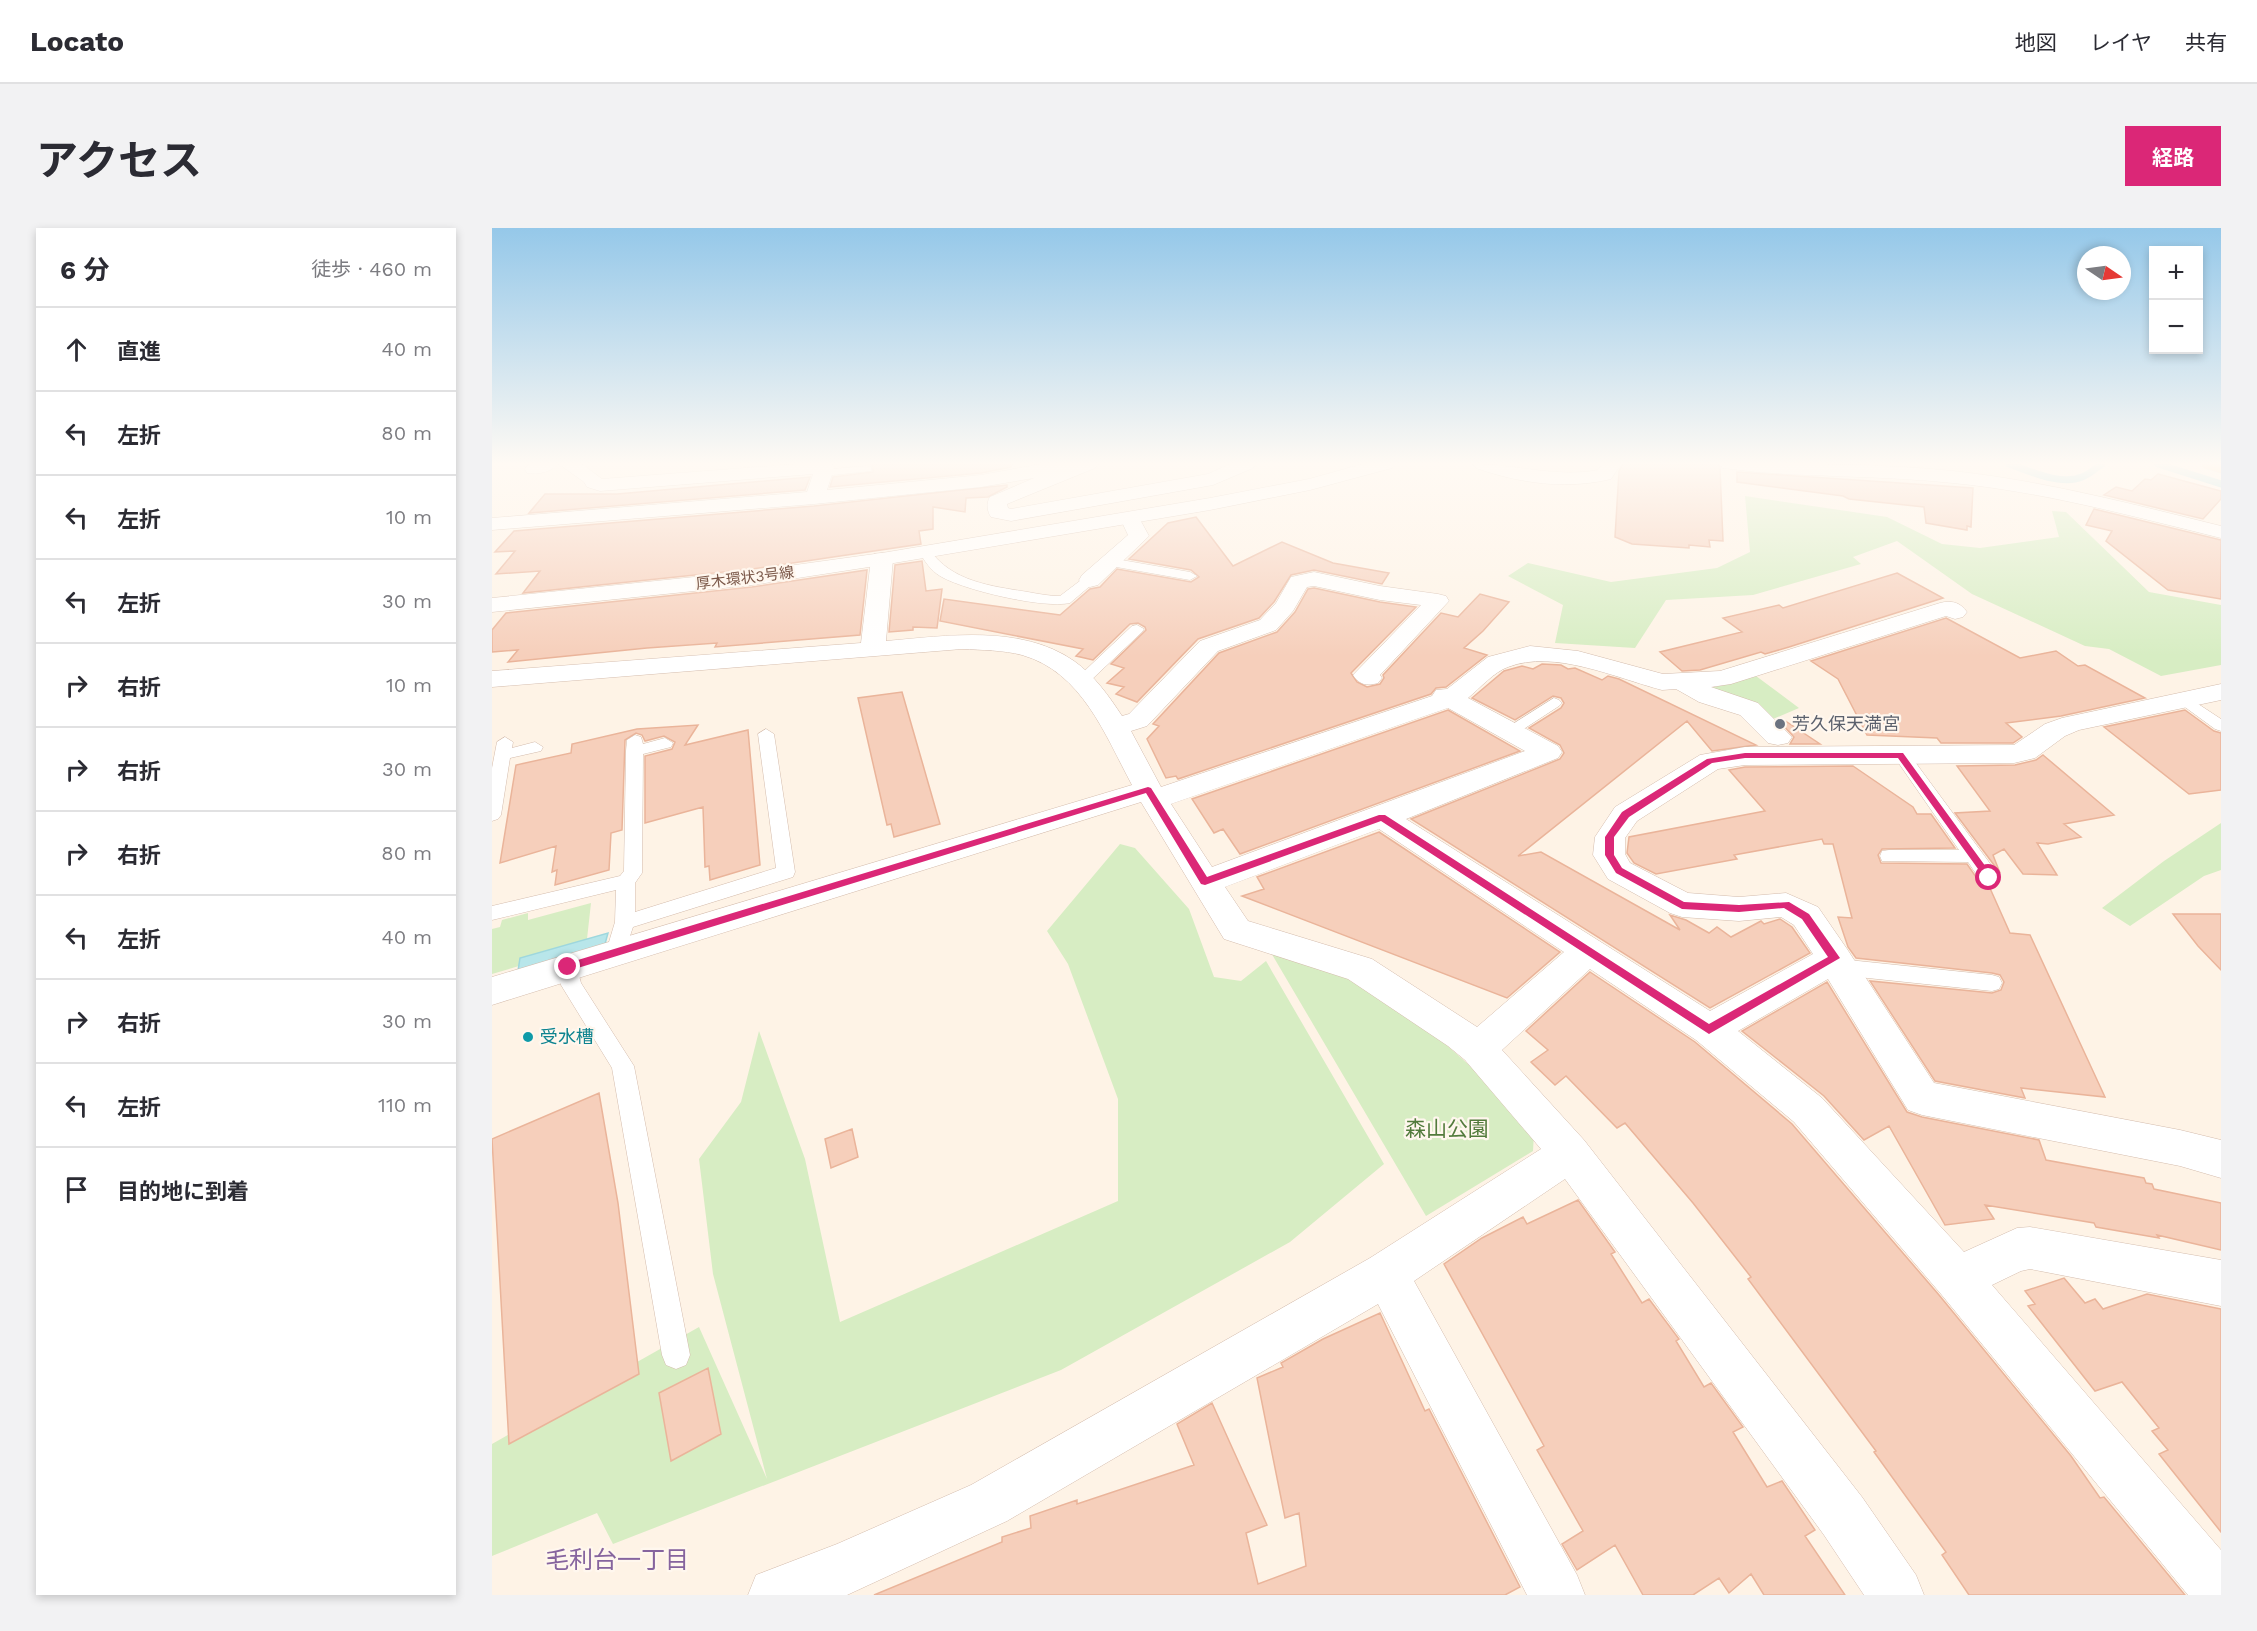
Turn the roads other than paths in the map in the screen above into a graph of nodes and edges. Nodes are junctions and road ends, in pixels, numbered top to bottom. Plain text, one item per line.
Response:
1 (1008, 528) edge
2 (1071, 528) edge
3 (1135, 528) edge
4 (2204, 528) edge
5 (2221, 532) edge
6 (925, 552) junction
7 (882, 559) junction
8 (1110, 562) junction
9 (1190, 576) dead end
10 (1090, 580) joint
11 (492, 592) edge
12 (492, 605) edge
13 (1955, 612) dead end
14 (1137, 629) dead end
15 (873, 648) junction
16 (1369, 678) dead end
17 (492, 679) edge
18 (1082, 681) junction
19 (1681, 681) junction
20 (2221, 692) edge
21 (1448, 698) junction
22 (2183, 699) junction
23 (1554, 703) dead end
24 (2221, 726) edge
25 (1115, 727) junction
26 (1510, 731) junction
27 (766, 734) dead end
28 (1778, 737) dead end
29 (665, 743) dead end
30 (535, 747) dead end
31 (1900, 755) junction
32 (1152, 795) junction
33 (492, 815) edge
34 (1382, 817) junction
35 (1889, 856) dead end
36 (1973, 856) junction
37 (1989, 878) dead end
38 (626, 881) junction
39 (1205, 882) junction
40 (492, 913) edge
41 (620, 937) junction
42 (1587, 951) junction
43 (1837, 963) junction
44 (568, 967) junction
45 (1992, 983) dead end
46 (492, 991) edge
47 (1709, 1029) junction
48 (1478, 1049) junction
49 (1570, 1153) junction
50 (2221, 1159) edge
51 (1386, 1274) junction
52 (1957, 1278) junction
53 (2221, 1283) edge
54 (676, 1355) dead end
55 (2221, 1592) edge
56 (776, 1595) edge
57 (1557, 1595) edge
58 (1896, 1595) edge

1 - 11 street, 厚木環状3号線
2 - 6 street, 厚木環状3号線
3 - 8 street
4 - 5 street
6 - 7 street, 厚木環状3号線
6 - 10 lane
7 - 12 street, 厚木環状3号線
7 - 15 street
8 - 9 lane
8 - 10 street
13 - 19 street
14 - 18 lane
15 - 17 street
15 - 18 street
16 - 25 street
18 - 25 street
19 - 21 street
19 - 28 street
20 - 22 street
21 - 26 street
21 - 32 street
22 - 24 lane
22 - 31 street
23 - 26 lane
25 - 32 street
26 - 34 street
27 - 41 lane
29 - 38 lane
30 - 33 lane
31 - 36 lane
31 - 43 street
32 - 39 street
32 - 41 street
34 - 39 street
34 - 42 street
35 - 36 lane
36 - 37 lane
38 - 40 lane
38 - 41 lane
39 - 48 street
41 - 44 street
42 - 47 street
42 - 48 street
43 - 45 lane
43 - 47 street
43 - 50 street
44 - 46 street
44 - 54 lane
47 - 52 street
48 - 49 street
49 - 51 street
49 - 58 street
51 - 56 street
51 - 57 street
52 - 53 street
52 - 55 street

